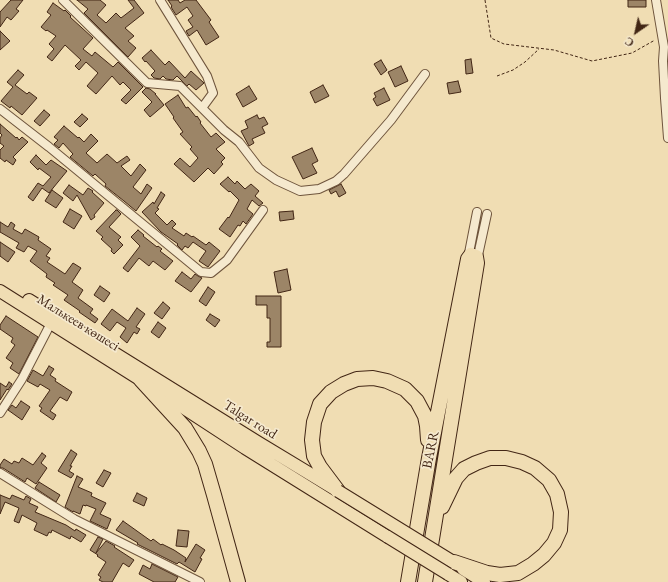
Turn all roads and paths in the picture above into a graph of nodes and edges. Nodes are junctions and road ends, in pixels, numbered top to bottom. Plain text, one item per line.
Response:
1 (63, 0) edge
2 (160, 0) edge
3 (485, 0) edge
4 (656, 0) edge
5 (662, 35) junction
6 (666, 46) edge
7 (539, 48) junction
8 (425, 74) dead end
9 (497, 76) dead end
10 (202, 108) junction
11 (0, 109) edge
12 (668, 138) edge
13 (262, 210) dead end
14 (477, 212) dead end
15 (487, 214) dead end
16 (472, 261) junction
17 (0, 284) edge
18 (0, 291) edge
19 (462, 319) junction
20 (50, 323) junction
21 (141, 380) junction
22 (0, 413) edge
23 (429, 458) junction
24 (0, 473) edge
25 (338, 491) junction
26 (435, 522) junction
27 (451, 565) junction
28 (200, 582) edge
29 (238, 582) edge
30 (408, 582) edge
31 (425, 582) edge
32 (461, 582) edge
33 (484, 582) edge

1 - 10 street
2 - 10 street
3 - 7 path
4 - 5 street
5 - 6 street
5 - 7 path
6 - 12 street
7 - 9 path
8 - 10 street
11 - 13 street
14 - 16 street
15 - 16 street
16 - 19 highway
17 - 25 main road, Talgar road
18 - 20 main road, Малькеев көшесі
19 - 23 highway, BARR
19 - 26 highway, BARR
20 - 21 main road, Малькеев көшесі
20 - 22 street
21 - 27 main road, Talgar road, bridge
21 - 29 highway
23 - 25 highway
23 - 30 highway, BARR
24 - 28 street
25 - 27 main road, Talgar road, bridge
26 - 27 highway
26 - 31 highway, BARR
27 - 32 main road, Talgar road
27 - 33 main road, Talgar road

